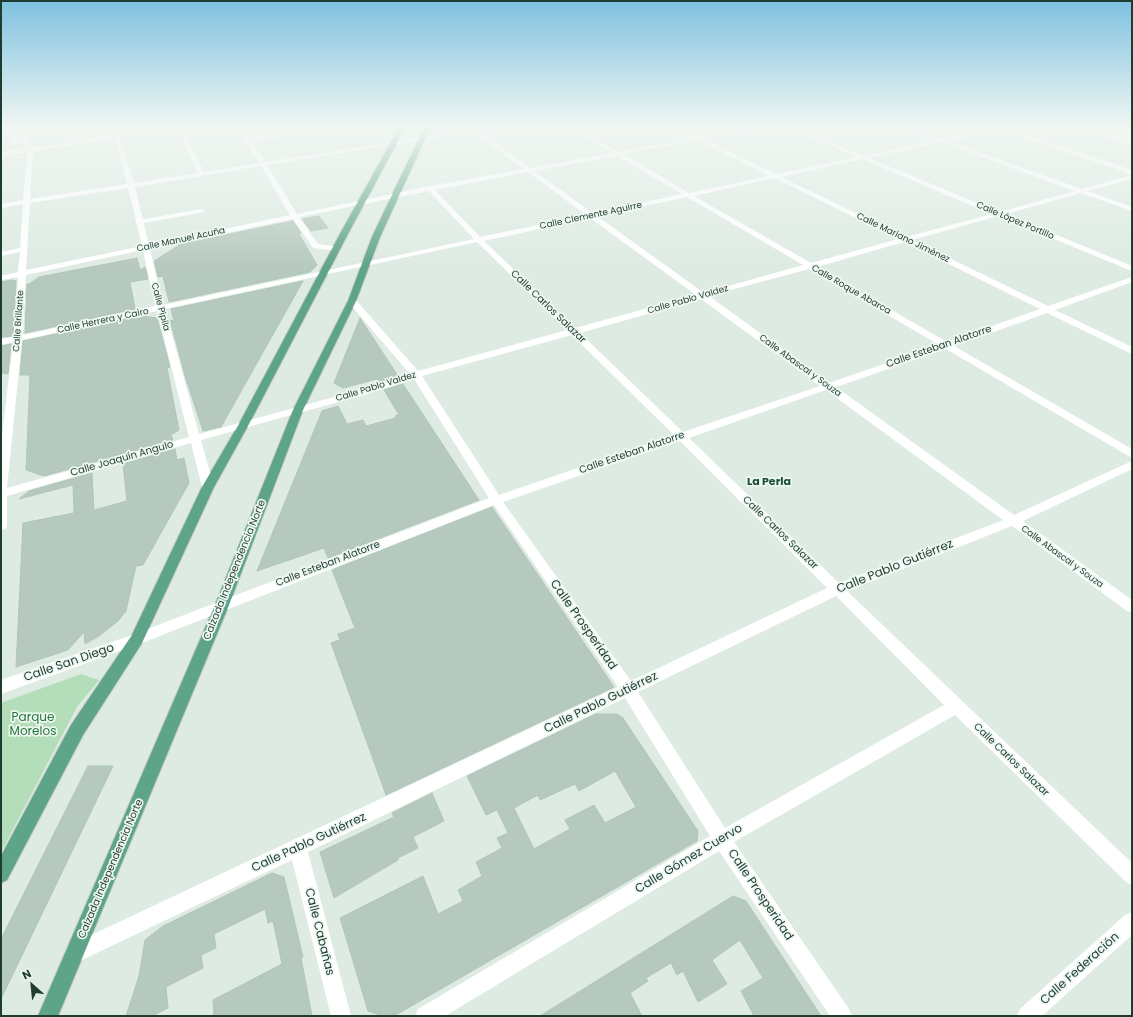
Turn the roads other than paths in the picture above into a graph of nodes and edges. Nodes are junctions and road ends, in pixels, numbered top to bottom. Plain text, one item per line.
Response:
1 (29, 173) edge
2 (128, 173) edge
3 (205, 173) edge
4 (270, 173) edge
5 (377, 173) edge
6 (405, 173) edge
7 (510, 173) edge
8 (534, 173) edge
9 (651, 173) edge
10 (771, 173) edge
11 (788, 173) edge
12 (901, 173) edge
13 (1033, 173) edge
14 (202, 174) joint
15 (776, 176) junction
16 (1132, 177) edge
17 (131, 186) junction
18 (430, 188) junction
19 (1082, 191) junction
20 (396, 195) junction
21 (689, 196) junction
22 (27, 202) junction
23 (361, 203) junction
24 (1, 206) edge
25 (1132, 209) edge
26 (202, 211) dead end
27 (999, 214) junction
28 (593, 216) junction
29 (295, 217) junction
30 (139, 222) junction
31 (479, 240) junction
32 (906, 240) junction
33 (144, 248) junction
34 (24, 249) junction
35 (336, 249) junction
36 (1, 254) edge
37 (365, 264) junction
38 (810, 266) junction
39 (1132, 269) edge
40 (22, 273) junction
41 (323, 274) junction
42 (1, 278) edge
43 (1132, 279) edge
44 (703, 296) junction
45 (352, 301) junction
46 (160, 308) junction
47 (1047, 309) junction
48 (574, 332) junction
49 (18, 339) junction
50 (1, 342) edge
51 (946, 346) junction
52 (1132, 350) edge
53 (416, 375) junction
54 (827, 385) junction
55 (298, 410) junction
56 (244, 424) junction
57 (681, 436) junction
58 (195, 439) junction
59 (1132, 454) edge
60 (1132, 465) edge
61 (208, 487) junction
62 (1, 494) edge
63 (496, 500) junction
64 (1013, 520) junction
65 (1, 526) edge
66 (838, 589) junction
67 (222, 604) junction
68 (1132, 607) edge
69 (137, 639) junction
70 (1, 687) edge
71 (628, 690) junction
72 (956, 706) junction
73 (722, 839) junction
74 (298, 848) junction
75 (1, 874) edge
76 (1132, 876) edge
77 (1132, 922) edge
78 (75, 953) junction
79 (48, 1016) edge
80 (340, 1016) edge
81 (426, 1016) edge
82 (842, 1016) edge
83 (1027, 1016) edge

1 - 22 street, Calle Brillante
2 - 17 street, Calle Pípila
3 - 14 street
4 - 29 street
5 - 23 main road
6 - 20 main road, Calzada Independencia Norte
7 - 18 street, Calle Manuel Acuña
8 - 28 street, Calle Abascal y Souza
9 - 21 street, Calle Roque Abarca
10 - 15 street, Calle Mariano Jiménez
11 - 15 street, Calle Clemente Aguirre
12 - 27 street, Calle López Portillo
13 - 19 street
14 - 17 street
15 - 21 street, Calle Clemente Aguirre
15 - 32 street, Calle Mariano Jiménez
16 - 19 street, Calle Pablo Valdez
17 - 22 street
17 - 30 street, Calle Pípila
18 - 20 street, Calle Manuel Acuña
18 - 31 street, Calle Carlos Salazar
19 - 25 street
19 - 27 street, Calle Pablo Valdez
20 - 23 street, Calle Manuel Acuña
20 - 37 main road, Calzada Independencia Norte
21 - 28 street, Calle Clemente Aguirre
21 - 38 street, Calle Roque Abarca
22 - 24 street
22 - 34 street, Calle Brillante
23 - 29 street, Calle Manuel Acuña
23 - 35 main road
26 - 30 street
27 - 32 street, Calle Pablo Valdez
27 - 39 street, Calle López Portillo
28 - 31 street, Calle Clemente Aguirre
28 - 44 street, Calle Abascal y Souza
29 - 33 street, Calle Manuel Acuña
29 - 35 street
30 - 33 street, Calle Pípila
31 - 37 street, Calle Clemente Aguirre
31 - 48 street, Calle Carlos Salazar
32 - 38 street, Calle Pablo Valdez
32 - 47 street, Calle Mariano Jiménez
33 - 40 street, Calle Manuel Acuña
33 - 46 street, Calle Pípila
34 - 36 street
34 - 40 street, Calle Brillante
35 - 41 main road
37 - 41 street, Calle Clemente Aguirre
37 - 45 main road, Calzada Independencia Norte
38 - 44 street, Calle Pablo Valdez
38 - 51 street, Calle Roque Abarca
40 - 42 street, Calle Manuel Acuña
40 - 49 street, Calle Brillante
41 - 46 street, Calle Herrera y Cairo
41 - 56 main road
43 - 47 street, Calle Esteban Alatorre
44 - 48 street, Calle Pablo Valdez
44 - 54 street, Calle Abascal y Souza
45 - 53 street, Calle Prosperidad
45 - 55 main road, Calzada Independencia Norte
46 - 49 street, Calle Herrera y Cairo
46 - 58 street, Calle Pípila
47 - 51 street, Calle Esteban Alatorre
47 - 52 street, Calle Mariano Jiménez
48 - 53 street, Calle Pablo Valdez
48 - 57 street, Calle Carlos Salazar
49 - 50 street, Calle Herrera y Cairo
49 - 62 street, Calle Brillante
51 - 54 street, Calle Esteban Alatorre
51 - 59 street, Calle Roque Abarca
53 - 55 street, Calle Pablo Valdez
53 - 63 street, Calle Prosperidad
54 - 57 street, Calle Esteban Alatorre
54 - 64 street, Calle Abascal y Souza
55 - 56 street, Calle Pablo Valdez
55 - 67 main road, Calzada Independencia Norte
56 - 58 street, Calle Joaquín Angulo
56 - 61 main road
57 - 63 street, Calle Esteban Alatorre
57 - 66 street, Calle Carlos Salazar
58 - 61 street, Calle Pípila
58 - 62 street, Calle Joaquín Angulo
60 - 64 street, Calle Pablo Gutiérrez
61 - 69 main road
62 - 65 street, Calle Brillante
63 - 67 street, Calle Esteban Alatorre
63 - 71 street, Calle Prosperidad
64 - 66 street, Calle Pablo Gutiérrez
64 - 68 street, Calle Abascal y Souza
66 - 71 street, Calle Pablo Gutiérrez
66 - 72 street, Calle Carlos Salazar
67 - 69 street, Calle Esteban Alatorre
67 - 78 main road, Calzada Independencia Norte
69 - 70 street, Calle San Diego
69 - 75 main road
71 - 73 street, Calle Prosperidad
71 - 74 street, Calle Pablo Gutiérrez
72 - 73 street, Calle Gómez Cuervo
72 - 76 street, Calle Carlos Salazar
73 - 81 street, Calle Gómez Cuervo
73 - 82 street, Calle Prosperidad
74 - 78 street, Calle Pablo Gutiérrez
74 - 80 street, Calle Cabañas
77 - 83 street, Calle Federación
78 - 79 main road, Calzada Independencia Norte

